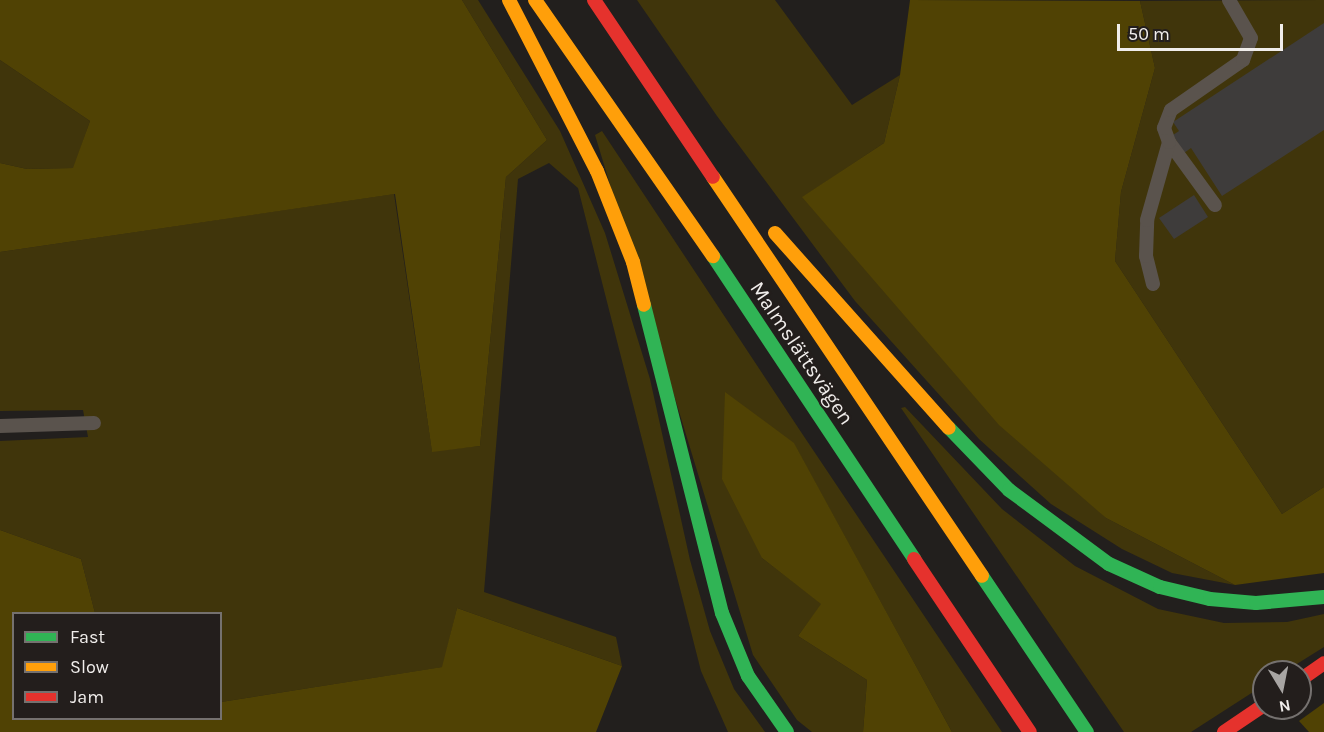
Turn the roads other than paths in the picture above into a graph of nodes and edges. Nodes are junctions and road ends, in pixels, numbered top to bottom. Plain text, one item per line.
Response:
1 (509, 0) edge
2 (536, 0) edge
3 (594, 0) edge
4 (1229, 0) edge
5 (682, 125) junction
6 (1169, 142) junction
7 (744, 196) dead end
8 (1215, 205) dead end
9 (767, 223) dead end
10 (1153, 284) dead end
11 (94, 423) dead end
12 (0, 426) edge
13 (1324, 597) edge
14 (1252, 713) edge
15 (787, 732) edge
16 (1030, 732) edge
17 (1087, 732) edge
18 (1224, 732) edge

1 - 15 highway
2 - 16 highway, Malmslättsvägen
3 - 5 highway, Malmslättsvägen
4 - 6 lane
5 - 7 highway
5 - 17 highway, Malmslättsvägen
6 - 8 lane
6 - 10 lane
9 - 13 highway
11 - 12 lane
14 - 18 highway

